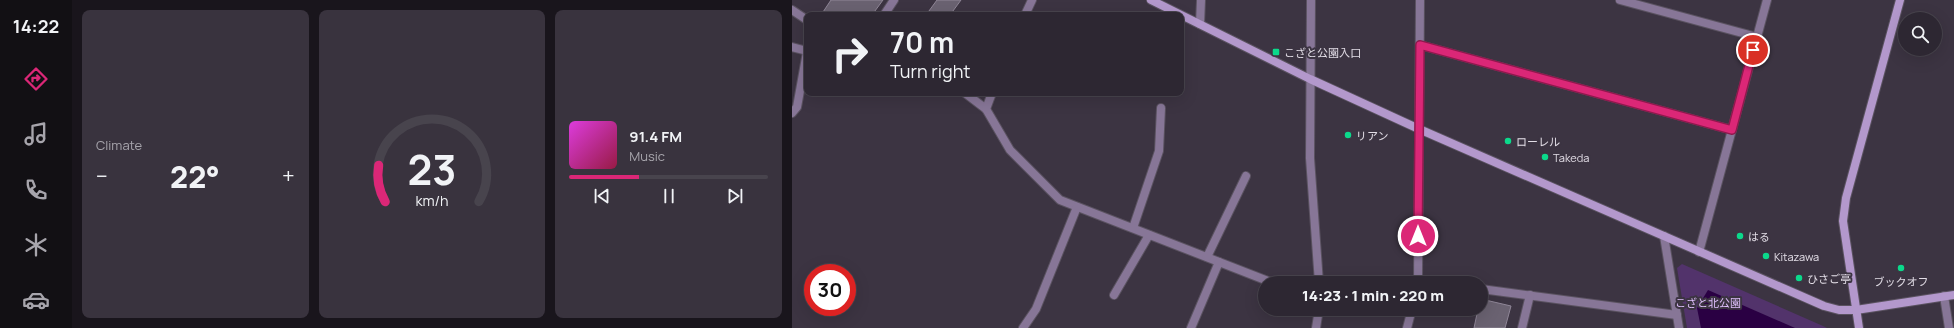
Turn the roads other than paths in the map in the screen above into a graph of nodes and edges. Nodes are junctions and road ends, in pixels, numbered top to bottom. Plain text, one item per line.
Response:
1 (894, 0) edge
2 (1032, 0) edge
3 (1151, 0) edge
4 (1201, 0) edge
5 (1311, 0) edge
6 (1420, 0) edge
7 (1620, 0) edge
8 (1767, 0) edge
9 (1900, 0) edge
10 (792, 10) edge
11 (886, 12) edge
12 (1026, 12) edge
13 (1176, 12) edge
14 (1184, 16) edge
15 (804, 18) edge
16 (1200, 24) junction
17 (1757, 37) junction
18 (1420, 45) junction
19 (792, 48) edge
20 (804, 50) edge
21 (804, 68) edge
22 (1310, 79) junction
23 (969, 96) edge
24 (991, 96) edge
25 (1162, 108) dead end
26 (986, 109) junction
27 (792, 113) edge
28 (1419, 129) junction
29 (1732, 130) junction
30 (1246, 176) dead end
31 (1077, 207) junction
32 (1133, 228) junction
33 (1149, 235) junction
34 (1664, 236) junction
35 (1699, 252) junction
36 (1207, 257) junction
37 (1219, 262) junction
38 (1318, 276) edge
39 (1418, 276) edge
40 (1258, 277) edge
41 (1488, 290) edge
42 (1954, 294) edge
43 (1114, 295) dead end
44 (1530, 295) junction
45 (1944, 296) junction
46 (1856, 310) junction
47 (1677, 314) junction
48 (1318, 316) edge
49 (1410, 316) edge
50 (1023, 328) edge
51 (1191, 328) edge
52 (1316, 328) edge
53 (1407, 328) edge
54 (1522, 328) edge
55 (1679, 328) edge
56 (1859, 328) edge
57 (1949, 328) edge

1 - 11 street
2 - 12 street
3 - 13 street
4 - 16 street
5 - 22 street
6 - 18 street
7 - 17 street
8 - 17 street
9 - 46 street
10 - 15 street
14 - 16 street
16 - 22 street
17 - 29 street
18 - 28 street
18 - 29 street
19 - 20 street
21 - 27 street
22 - 28 street
22 - 38 street
23 - 26 street
24 - 26 street
25 - 32 street
26 - 31 street
28 - 34 street
28 - 39 street
29 - 35 street
30 - 36 street
31 - 32 street
31 - 50 street
32 - 33 street
33 - 36 street
33 - 43 street
34 - 35 street
34 - 47 street
35 - 46 street
36 - 37 street
37 - 40 street
37 - 51 street
41 - 44 street
42 - 45 street
44 - 47 street
44 - 54 street
45 - 46 street
45 - 57 street
46 - 56 street
47 - 55 street
48 - 52 street
49 - 53 street

